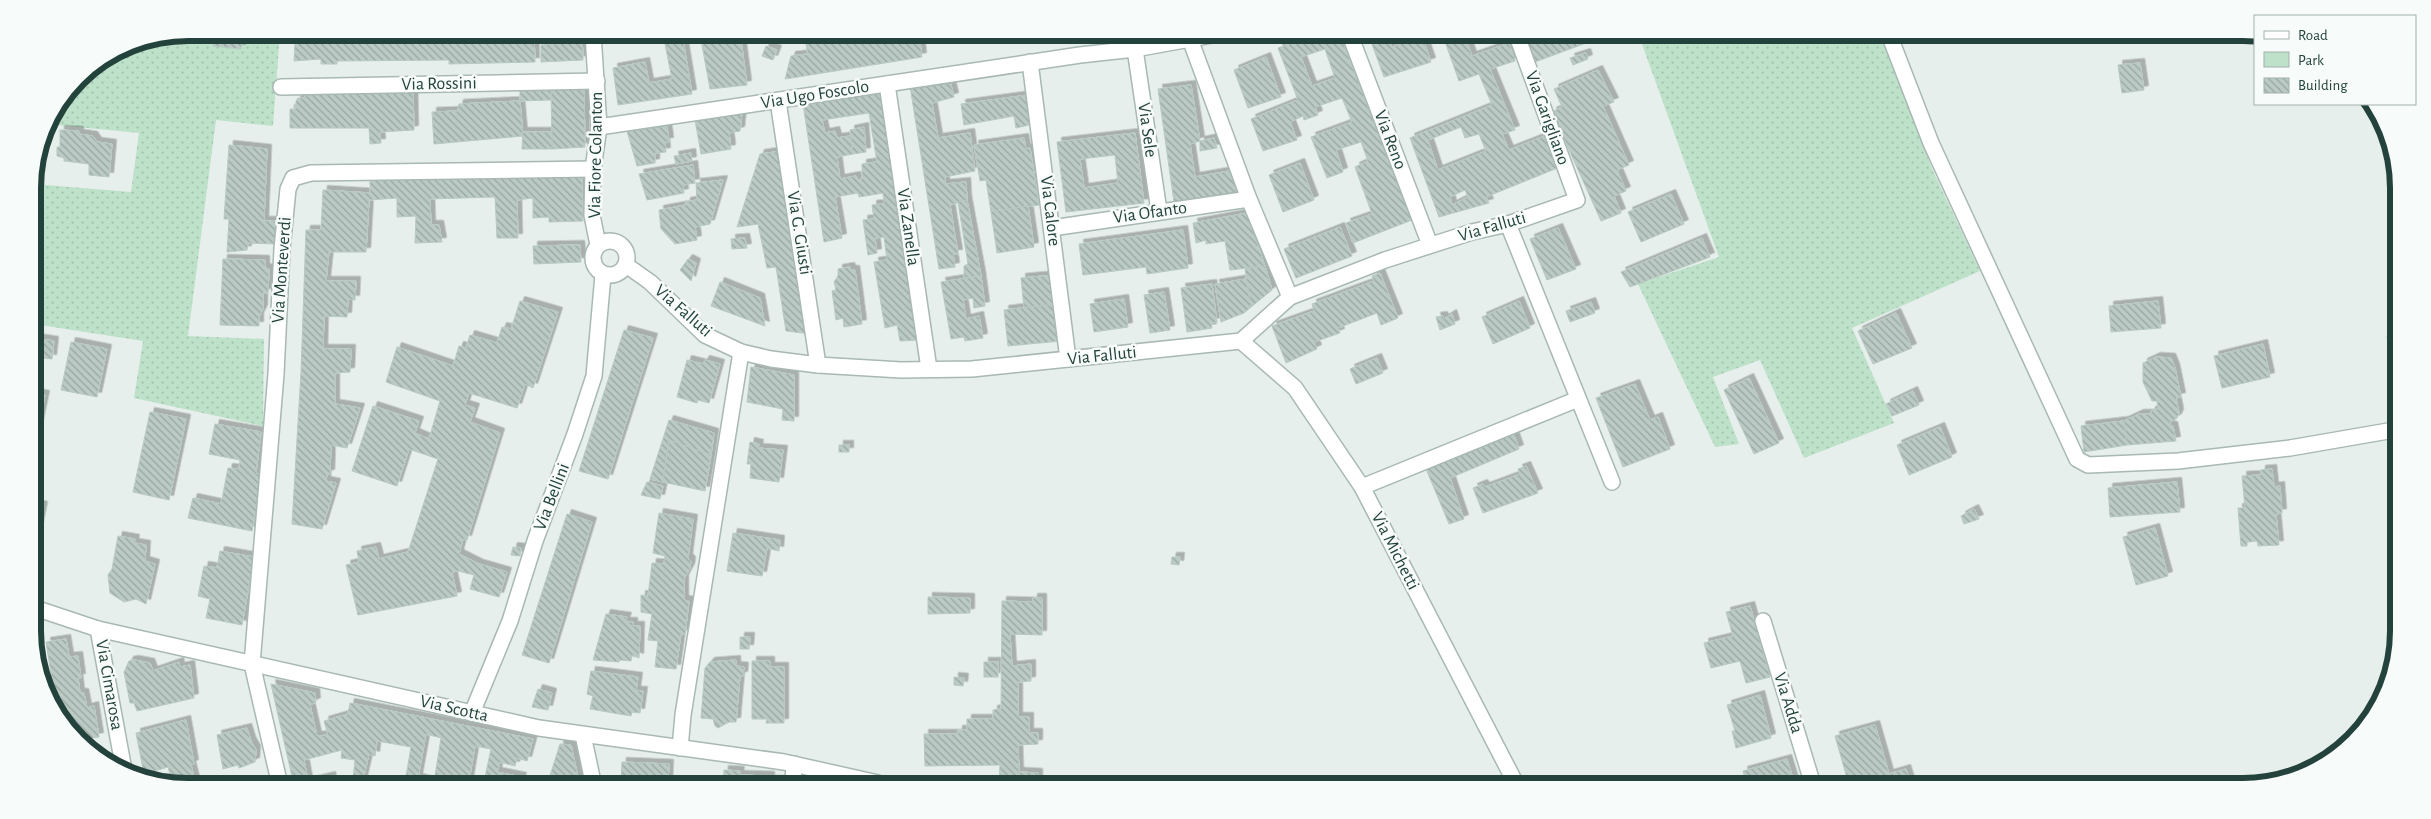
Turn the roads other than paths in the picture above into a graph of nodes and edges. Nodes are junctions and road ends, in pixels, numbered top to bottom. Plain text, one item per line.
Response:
1 (1352, 41) edge
2 (1519, 41) edge
3 (1892, 41) edge
4 (594, 42) edge
5 (1176, 42) edge
6 (1191, 42) edge
7 (1135, 49) junction
8 (1030, 62) junction
9 (597, 81) junction
10 (886, 84) junction
11 (281, 87) dead end
12 (778, 101) junction
13 (599, 127) junction
14 (594, 169) junction
15 (1249, 199) junction
16 (1577, 200) joint
17 (1159, 211) junction
18 (1508, 224) junction
19 (1052, 228) junction
20 (1430, 245) junction
21 (598, 246) junction
22 (626, 265) junction
23 (603, 274) junction
24 (1290, 297) junction
25 (1241, 341) junction
26 (741, 352) junction
27 (1068, 359) junction
28 (818, 365) junction
29 (929, 369) junction
30 (1578, 399) junction
31 (2390, 431) edge
32 (1612, 482) dead end
33 (1362, 487) junction
34 (41, 610) edge
35 (1763, 621) dead end
36 (98, 629) junction
37 (252, 664) junction
38 (472, 713) junction
39 (583, 735) junction
40 (680, 748) junction
41 (123, 762) edge
42 (794, 764) junction
43 (1513, 777) edge
44 (1811, 777) edge
45 (278, 778) edge
46 (593, 778) edge
47 (793, 778) edge
48 (854, 778) edge

1 - 20 street, Via Reno
2 - 16 street, Via Garigliano
3 - 31 street
4 - 9 street, Via Fiore Colanton
5 - 7 street, Via Ugo Foscolo
6 - 15 street
7 - 8 street, Via Ugo Foscolo
7 - 17 street, Via Sele
8 - 10 street, Via Ugo Foscolo
8 - 19 street, Via Calore
9 - 11 street, Via Rossini
9 - 13 street, Via Fiore Colanton
10 - 12 street, Via Ugo Foscolo
10 - 29 street, Via Zanella
12 - 13 street, Via Ugo Foscolo
12 - 28 street, Via G. Giusti
13 - 14 street, Via Fiore Colanton
14 - 21 street, Via Fiore Colanton
14 - 37 street, Via Monteverdi
15 - 17 street, Via Ofanto
15 - 24 street
16 - 18 street, Via Falluti
17 - 19 street, Via Ofanto
18 - 20 street, Via Falluti
18 - 30 street
19 - 27 street, Via Calore
20 - 24 street, Via Falluti
21 - 22 street
21 - 23 street
22 - 23 street
22 - 26 street, Via Falluti
23 - 38 street, Via Bellini
24 - 25 street, Via Falluti
25 - 27 street, Via Falluti
25 - 33 street, Via Michetti
26 - 28 street, Via Falluti
26 - 40 street
27 - 29 street, Via Falluti
28 - 29 street, Via Falluti
30 - 32 street
30 - 33 street
33 - 43 street, Via Michetti
34 - 36 street, Via Scotta
35 - 44 street, Via Adda
36 - 37 street, Via Scotta
36 - 41 street, Via Cimarosa
37 - 38 street, Via Scotta
37 - 45 street, Via Monteverdi
38 - 39 street, Via Scotta
39 - 40 street, Via Scotta
39 - 46 street
40 - 42 street, Via Scotta
42 - 47 street
42 - 48 street, Via Scotta

